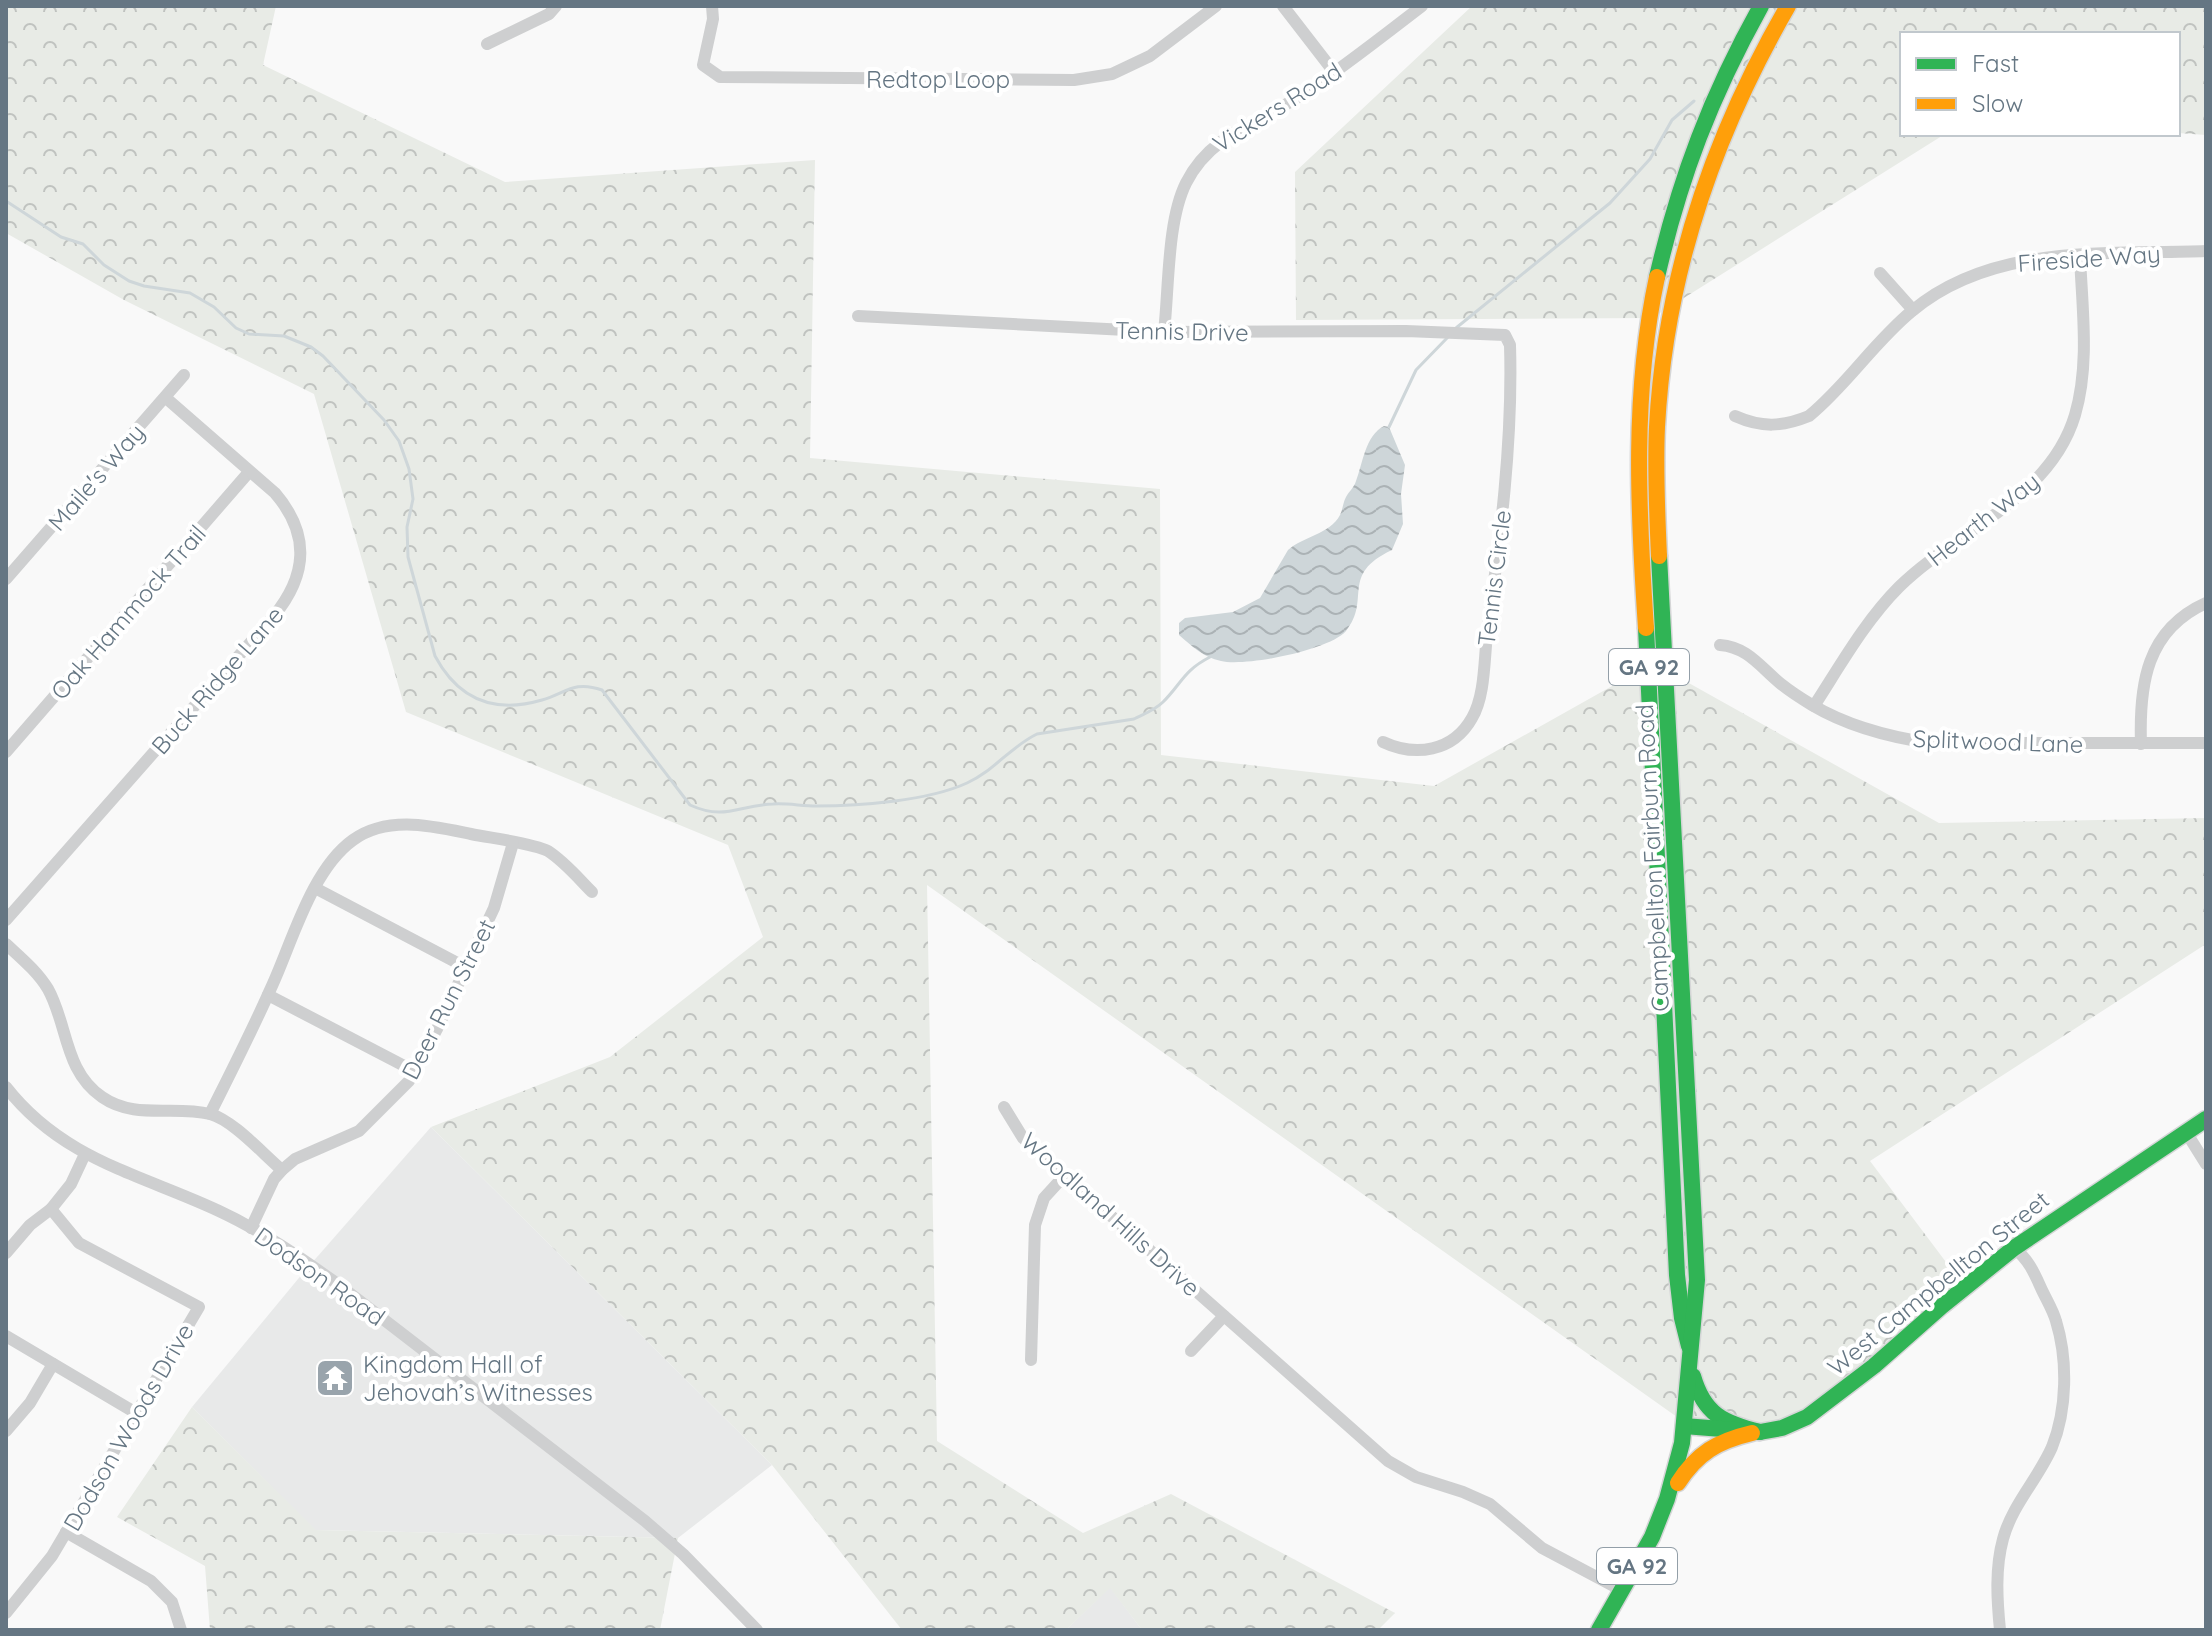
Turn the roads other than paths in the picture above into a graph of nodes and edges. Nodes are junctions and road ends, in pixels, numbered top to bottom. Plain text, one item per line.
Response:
1 (556, 6) edge
2 (712, 6) edge
3 (1216, 6) edge
4 (1283, 6) edge
5 (1422, 6) edge
6 (1761, 6) edge
7 (1788, 6) edge
8 (487, 44) dead end
9 (1334, 72) junction
10 (2206, 251) edge
11 (2080, 256) junction
12 (1880, 273) dead end
13 (1913, 310) junction
14 (858, 316) dead end
15 (1164, 332) junction
16 (1505, 335) joint
17 (184, 375) dead end
18 (166, 398) junction
19 (1735, 416) dead end
20 (249, 472) junction
21 (6, 579) edge
22 (2206, 603) edge
23 (1720, 645) dead end
24 (1814, 706) junction
25 (1383, 742) dead end
26 (2206, 743) edge
27 (2141, 744) junction
28 (6, 752) edge
29 (513, 843) junction
30 (315, 888) junction
31 (592, 892) dead end
32 (6, 920) edge
33 (6, 944) edge
34 (467, 968) junction
35 (268, 995) junction
36 (414, 1071) junction
37 (6, 1087) edge
38 (1004, 1107) dead end
39 (210, 1114) junction
40 (2206, 1119) edge
41 (2186, 1132) junction
42 (85, 1154) junction
43 (2206, 1164) edge
44 (282, 1170) junction
45 (1065, 1175) junction
46 (51, 1209) junction
47 (251, 1228) junction
48 (2014, 1248) junction
49 (6, 1253) edge
50 (1224, 1316) junction
51 (6, 1336) edge
52 (1690, 1349) junction
53 (1191, 1351) dead end
54 (1031, 1360) dead end
55 (53, 1364) junction
56 (136, 1413) junction
57 (1684, 1426) junction
58 (6, 1431) edge
59 (1760, 1432) junction
60 (1667, 1499) junction
61 (66, 1532) junction
62 (1623, 1591) junction
63 (6, 1613) edge
64 (181, 1630) edge
65 (757, 1630) edge
66 (1599, 1630) edge
67 (2000, 1630) edge

1 - 8 street
2 - 3 street, Redtop Loop
4 - 9 street
5 - 9 street, Vickers Road
6 - 52 main road, Campbellton Fairburn Road / GA 92
7 - 52 main road, Campbellton Fairburn Road / GA 92
9 - 15 street, Vickers Road
10 - 11 street, Fireside Way
11 - 13 street, Fireside Way
11 - 24 street, Hearth Way
12 - 13 street
13 - 19 street, Fireside Way
14 - 15 street, Tennis Drive
15 - 16 street, Tennis Drive
16 - 25 street, Tennis Circle
17 - 18 street, Maile's Way
18 - 20 street, Buck Ridge Lane
18 - 21 street, Maile's Way
20 - 28 street, Oak Hammock Trail
20 - 32 street, Buck Ridge Lane
22 - 27 street
23 - 24 street, Splitwood Lane
24 - 27 street, Splitwood Lane
26 - 27 street, Splitwood Lane
29 - 30 street
29 - 31 street
29 - 34 street, Deer Run Street
30 - 34 street
30 - 35 street
33 - 39 street
34 - 36 street, Deer Run Street
35 - 36 street
35 - 39 street
36 - 44 street, Deer Run Street
37 - 42 street, Dodson Road
38 - 45 street, Woodland Hills Drive
39 - 44 street
40 - 41 main road, West Campbellton Street
41 - 43 street
41 - 48 main road, West Campbellton Street
42 - 46 street
42 - 47 street, Dodson Road
44 - 47 street, Deer Run Street
45 - 50 street, Woodland Hills Drive
45 - 54 street
46 - 49 street
46 - 56 street, Dodson Woods Drive
47 - 65 street, Dodson Road
48 - 59 main road, West Campbellton Street
48 - 67 street
50 - 53 street
50 - 62 street, Woodland Hills Drive
51 - 55 street
52 - 57 main road, Campbellton Fairburn Road / GA 92
52 - 59 main road
55 - 56 street
55 - 58 street
56 - 61 street, Dodson Woods Drive
57 - 59 main road, West Campbellton Street
57 - 60 main road, Campbellton Fairburn Road / GA 92
59 - 60 main road
60 - 62 main road, Campbellton Fairburn Road / GA 92
61 - 63 street, Dodson Woods Drive
61 - 64 street
62 - 66 main road, Campbellton Fairburn Road / GA 92

